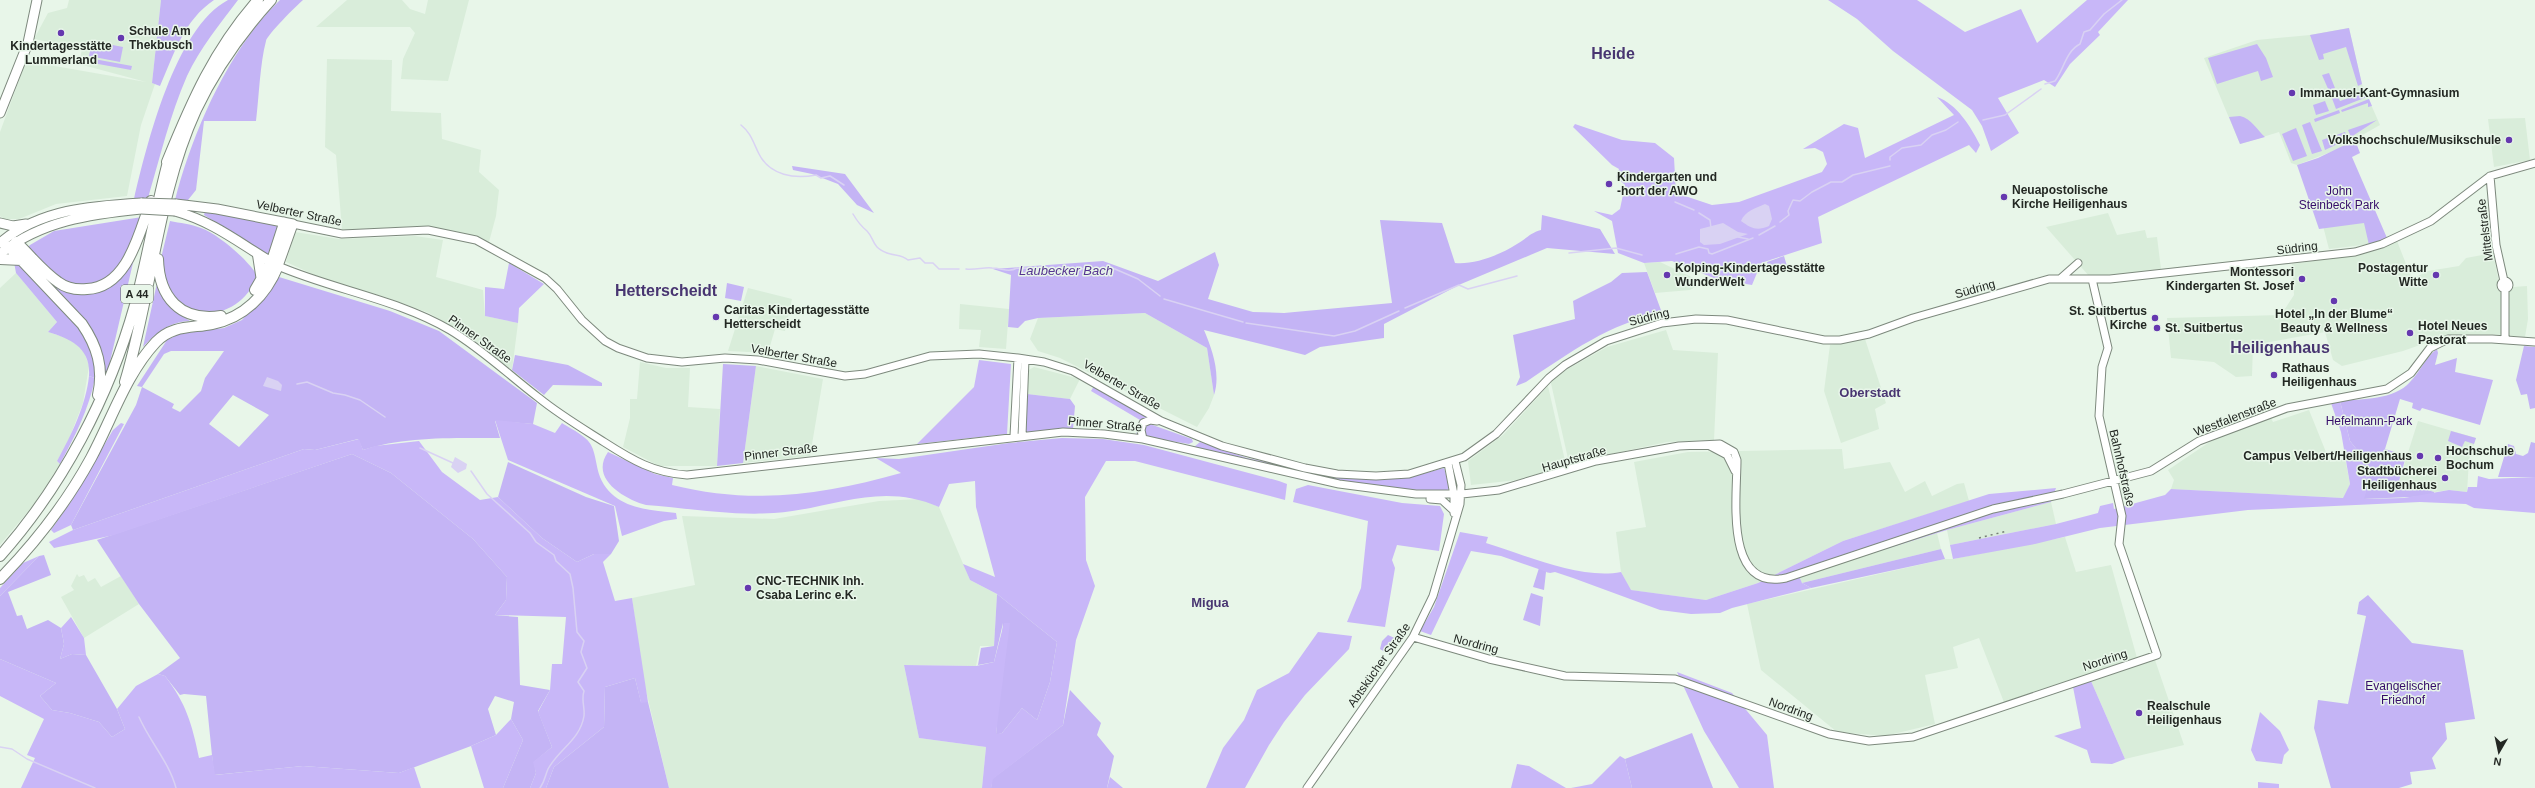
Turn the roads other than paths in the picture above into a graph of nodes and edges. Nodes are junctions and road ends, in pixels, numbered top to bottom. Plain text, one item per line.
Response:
1 (37, 0) edge
2 (258, 0) edge
3 (271, 0) edge
4 (0, 113) edge
5 (169, 158) junction
6 (2535, 163) edge
7 (2490, 176) junction
8 (141, 206) junction
9 (176, 208) junction
10 (289, 223) junction
11 (0, 224) edge
12 (31, 224) junction
13 (160, 235) junction
14 (6, 240) edge
15 (0, 254) edge
16 (258, 255) junction
17 (0, 259) edge
18 (22, 260) junction
19 (2078, 263) dead end
20 (274, 264) junction
21 (2061, 278) junction
22 (2092, 279) junction
23 (262, 281) junction
24 (2505, 340) junction
25 (2535, 342) edge
26 (1022, 359) junction
27 (121, 396) junction
28 (1161, 421) junction
29 (88, 426) junction
30 (1022, 435) junction
31 (1014, 436) junction
32 (1200, 438) junction
33 (1143, 439) junction
34 (1700, 445) junction
35 (1189, 449) junction
36 (1452, 462) junction
37 (1737, 479) junction
38 (2113, 482) junction
39 (1370, 489) junction
40 (1462, 494) junction
41 (1454, 495) junction
42 (1454, 511) junction
43 (1454, 520) junction
44 (0, 556) edge
45 (0, 579) edge
46 (1413, 637) junction
47 (2157, 655) joint
48 (1306, 788) edge

1 - 4 main road
2 - 5 highway, A 44
3 - 13 highway, A 44
5 - 14 highway
5 - 29 highway, A 44
6 - 7 street, Südring
7 - 22 street, Südring
7 - 24 street, Mittelstraße
8 - 9 main road, bridge
8 - 12 main road
8 - 14 main road
9 - 10 main road, Velberter Straße
9 - 16 main road, Pinner Straße
10 - 20 main road
10 - 26 street, Velberter Straße
11 - 12 main road
11 - 14 main road
12 - 14 main road
13 - 23 highway
13 - 27 highway, A 44
14 - 15 main road
14 - 18 highway
16 - 20 main road, Pinner Straße
16 - 23 highway
17 - 18 highway
18 - 29 highway
19 - 21 street
20 - 23 highway
20 - 27 highway
20 - 31 street, Pinner Straße
21 - 22 street, Südring
21 - 36 street, Südring
22 - 38 street, Bahnhofstraße
24 - 25 street, Westfalenstraße
24 - 38 street, Westfalenstraße
26 - 28 street, Velberter Straße
26 - 30 street
26 - 31 street
27 - 45 highway, A 44
28 - 32 street, Velberter Straße
28 - 33 street
29 - 44 highway, A 44
30 - 31 street, Pinner Straße
30 - 33 street, Pinner Straße
32 - 35 street
32 - 36 street, Velberter Straße
33 - 35 street, Pinner Straße
34 - 37 street, Hauptstraße
34 - 37 street, Hauptstraße
34 - 40 street, Hauptstraße
35 - 39 street, Pinner Straße
36 - 40 street
36 - 41 street, Abtskücher Straße
37 - 38 street, Westfalenstraße
38 - 47 street, Bahnhofstraße
39 - 41 street, Pinner Straße
39 - 42 street
40 - 41 street, Hauptstraße
40 - 43 street, Abtskücher Straße
41 - 42 street, Abtskücher Straße
42 - 43 street, Abtskücher Straße
43 - 46 street, Abtskücher Straße
46 - 47 street, Nordring
46 - 48 street, Abtskücher Straße

